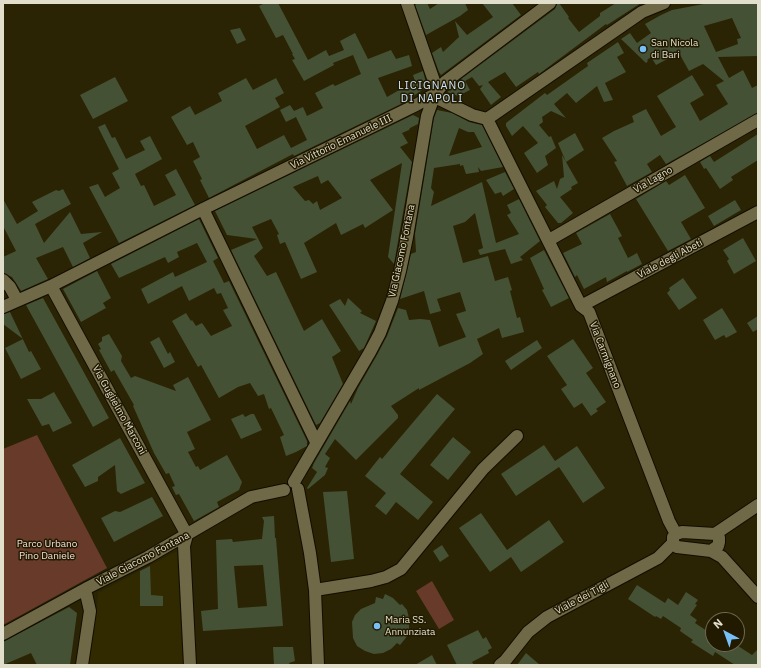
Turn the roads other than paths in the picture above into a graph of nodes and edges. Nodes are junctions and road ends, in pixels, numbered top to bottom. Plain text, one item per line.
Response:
1 (407, 3) edge
2 (550, 3) edge
3 (664, 3) edge
4 (434, 94) junction
5 (487, 119) junction
6 (758, 120) edge
7 (203, 209) junction
8 (758, 212) edge
9 (549, 240) junction
10 (3, 280) edge
11 (51, 286) junction
12 (17, 300) junction
13 (581, 306) junction
14 (3, 307) edge
15 (517, 436) dead end
16 (316, 442) junction
17 (296, 486) junction
18 (758, 505) edge
19 (715, 534) junction
20 (187, 535) junction
21 (674, 538) junction
22 (711, 551) junction
23 (85, 589) junction
24 (315, 590) junction
25 (758, 596) edge
26 (3, 634) edge
27 (82, 665) edge
28 (190, 665) edge
29 (318, 665) edge
30 (500, 665) edge

1 - 4 street
2 - 4 street
3 - 5 street
4 - 5 street
4 - 7 street, Via Vittorio Emanuele III
4 - 16 street, Via Giacomo Fontana
5 - 9 street, Via Carmignano
6 - 9 street, Via Lagno
7 - 11 street, Via Vittorio Emanuele III
7 - 16 street
8 - 13 street, Viale degli Abeti
9 - 13 street, Via Carmignano
10 - 12 street
11 - 12 street, Via Vittorio Emanuele III
11 - 20 street, Via Guglielmo Marconi
12 - 14 street, Via Vittorio Emanuele III
13 - 21 street, Via Carmignano
15 - 24 street
16 - 17 street, Via Giacomo Fontana
17 - 20 street, Viale Giacomo Fontana
17 - 24 street
18 - 19 street
19 - 21 street
19 - 22 street
20 - 23 street, Viale Giacomo Fontana
20 - 28 street
21 - 22 street
21 - 30 street, Viale dei Tigli
22 - 25 street
23 - 26 street, Viale Giacomo Fontana
23 - 27 street
24 - 29 street

